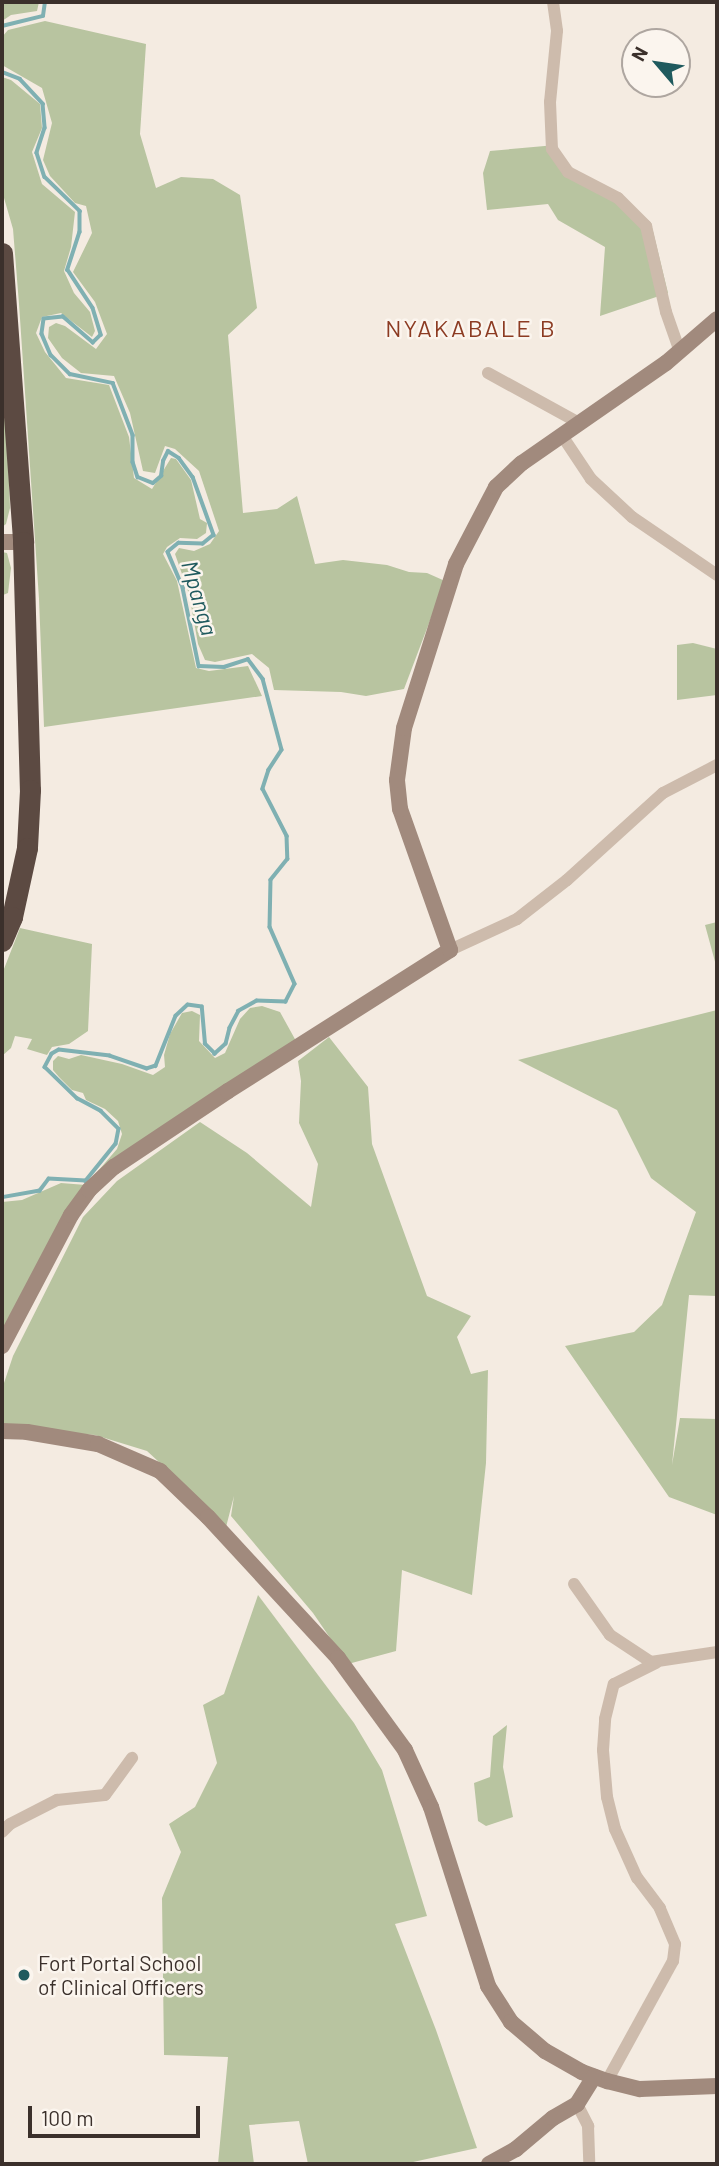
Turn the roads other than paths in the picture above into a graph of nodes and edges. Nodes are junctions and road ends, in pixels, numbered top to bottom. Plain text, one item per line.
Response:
1 (553, 2) edge
2 (2, 253) edge
3 (717, 318) edge
4 (680, 352) junction
5 (488, 373) dead end
6 (581, 424) junction
7 (563, 437) junction
8 (12, 542) edge
9 (717, 575) edge
10 (717, 765) edge
11 (2, 941) edge
12 (450, 950) junction
13 (2, 1346) edge
14 (2, 1431) edge
15 (574, 1584) dead end
16 (717, 1652) edge
17 (656, 1663) junction
18 (132, 1758) dead end
19 (2, 1832) edge
20 (595, 2077) junction
21 (717, 2085) edge
22 (577, 2104) junction
23 (489, 2164) edge
24 (589, 2164) edge

1 - 4 street
2 - 8 highway
3 - 4 street
4 - 6 street
5 - 6 street
6 - 7 street
7 - 9 street
7 - 12 street
8 - 11 highway
10 - 12 street
12 - 13 street
14 - 20 street
15 - 17 street
16 - 17 street
17 - 20 street
18 - 19 street
20 - 21 street
20 - 22 street
22 - 23 street
22 - 24 street

